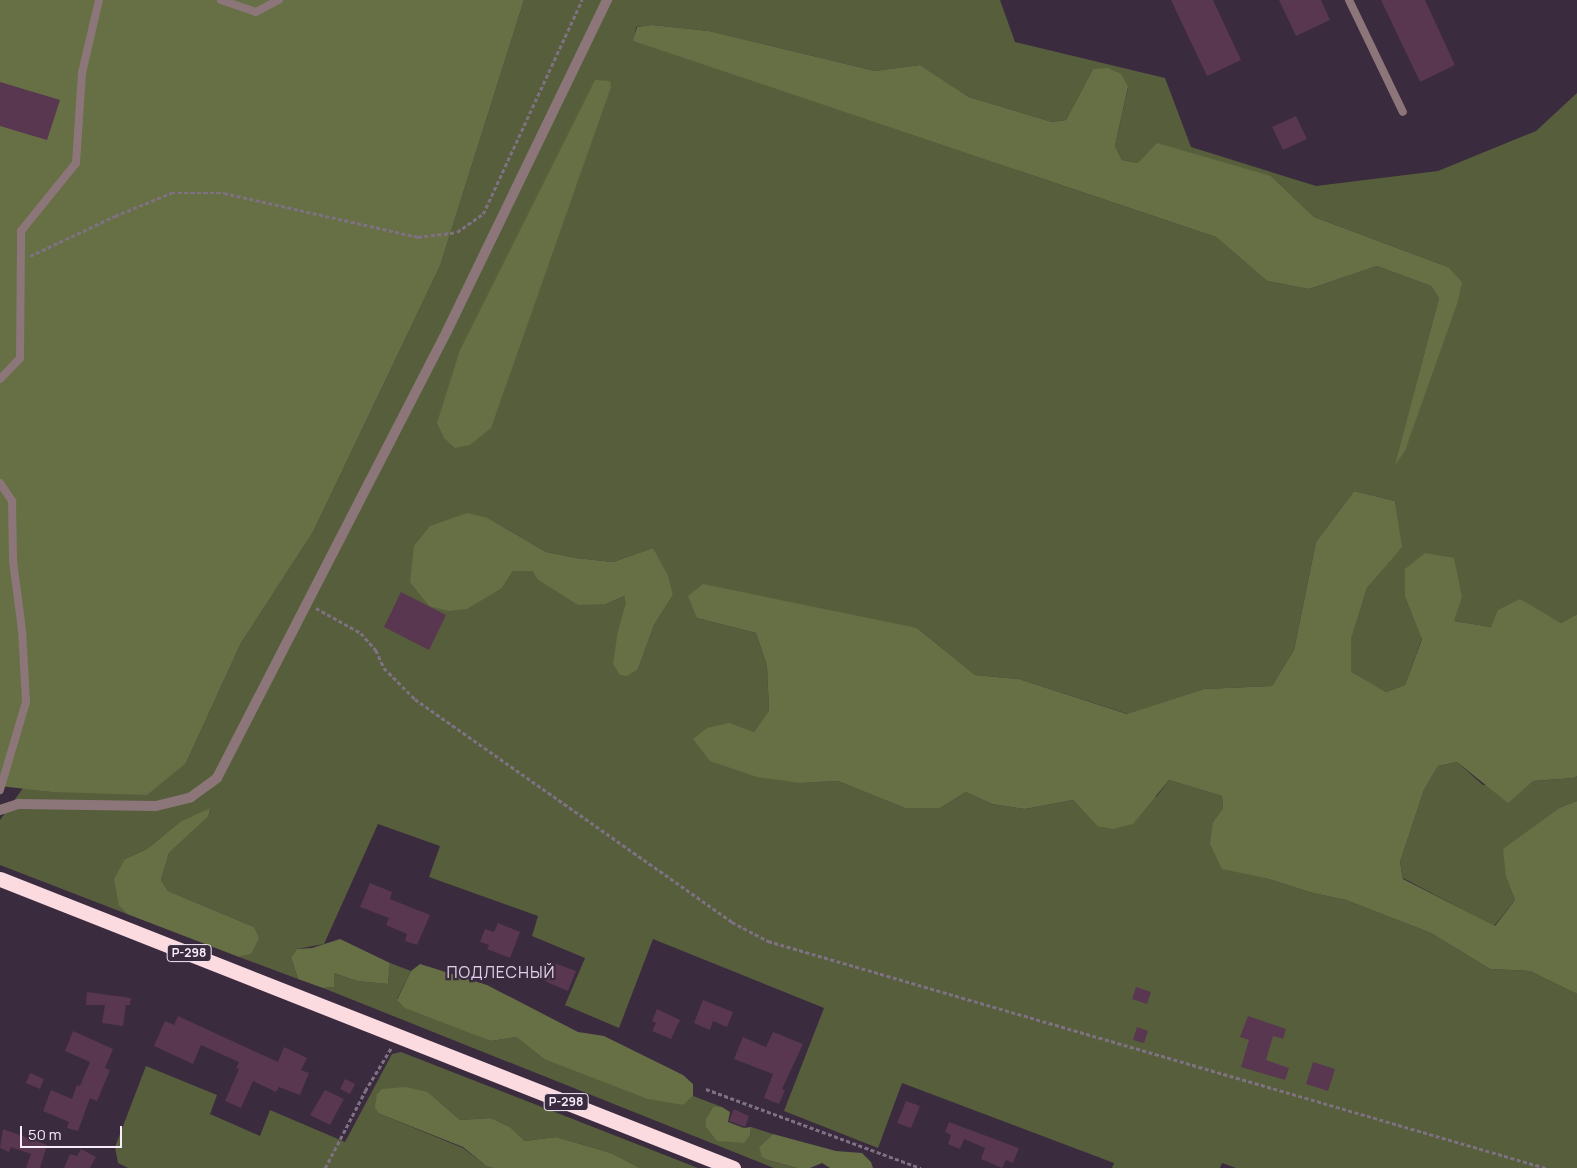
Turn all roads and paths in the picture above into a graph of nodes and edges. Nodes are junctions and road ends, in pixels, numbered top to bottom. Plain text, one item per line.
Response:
1 (99, 0) edge
2 (221, 0) edge
3 (279, 0) edge
4 (582, 0) edge
5 (607, 0) edge
6 (1349, 0) edge
7 (1402, 112) dead end
8 (20, 260) junction
9 (0, 379) edge
10 (0, 483) edge
11 (307, 604) junction
12 (0, 790) edge
13 (0, 810) edge
14 (0, 879) edge
15 (399, 1036) junction
16 (706, 1088) dead end
17 (325, 1168) edge
18 (733, 1168) edge
19 (921, 1168) edge
20 (1546, 1168) edge

1 - 8 lane
2 - 3 lane
4 - 8 path
5 - 11 street
6 - 7 lane
8 - 9 lane
10 - 12 lane
11 - 13 street
11 - 20 path
14 - 15 highway, Р-298
15 - 17 path
15 - 18 highway, Р-298
16 - 19 path

